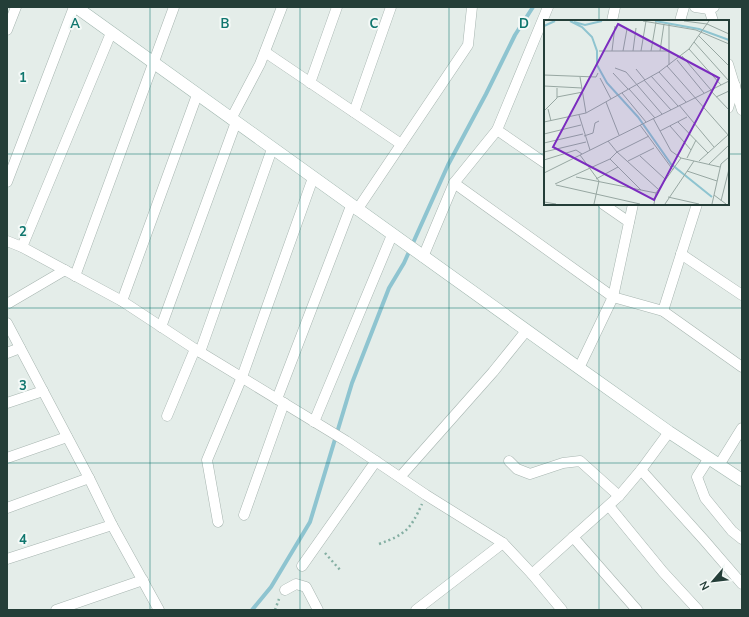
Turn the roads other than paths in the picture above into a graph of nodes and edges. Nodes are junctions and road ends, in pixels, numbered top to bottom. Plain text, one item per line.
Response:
1 (16, 7) edge
2 (174, 7) edge
3 (282, 7) edge
4 (336, 7) edge
5 (391, 7) edge
6 (472, 7) edge
7 (548, 7) edge
8 (616, 7) edge
9 (684, 7) edge
10 (695, 7) edge
11 (78, 8) edge
12 (711, 8) edge
13 (612, 20) edge
14 (680, 20) edge
15 (713, 20) edge
16 (7, 30) edge
17 (111, 33) junction
18 (265, 52) junction
19 (154, 63) junction
20 (729, 67) edge
21 (310, 83) junction
22 (735, 86) junction
23 (198, 95) junction
24 (729, 105) edge
25 (742, 110) edge
26 (354, 112) junction
27 (234, 121) junction
28 (497, 130) junction
29 (401, 144) junction
30 (272, 149) junction
31 (544, 162) edge
32 (313, 178) junction
33 (7, 182) edge
34 (454, 183) junction
35 (604, 205) edge
36 (632, 205) edge
37 (697, 205) edge
38 (354, 208) junction
39 (629, 222) junction
40 (395, 237) junction
41 (7, 241) edge
42 (22, 247) junction
43 (681, 254) junction
44 (421, 256) junction
45 (65, 270) junction
46 (75, 276) junction
47 (742, 295) edge
48 (613, 297) junction
49 (122, 301) junction
50 (7, 304) edge
51 (663, 311) junction
52 (7, 323) edge
53 (161, 327) junction
54 (526, 331) junction
55 (20, 348) junction
56 (198, 350) junction
57 (7, 353) edge
58 (742, 367) edge
59 (579, 368) junction
60 (242, 377) junction
61 (43, 391) junction
62 (281, 401) junction
63 (7, 403) edge
64 (167, 416) dead end
65 (318, 424) junction
66 (742, 428) edge
67 (669, 432) junction
68 (68, 437) junction
69 (7, 458) edge
70 (709, 458) junction
71 (376, 461) junction
72 (509, 461) dead end
73 (719, 465) junction
74 (641, 470) junction
75 (400, 477) junction
76 (89, 478) junction
77 (742, 480) edge
78 (619, 496) junction
79 (609, 506) junction
80 (7, 508) edge
81 (244, 515) dead end
82 (218, 522) dead end
83 (112, 525) junction
84 (573, 537) junction
85 (742, 539) edge
86 (503, 542) junction
87 (7, 559) edge
88 (302, 566) dead end
89 (532, 574) junction
90 (143, 580) junction
91 (742, 584) edge
92 (285, 590) dead end
93 (56, 610) edge
94 (159, 610) edge
95 (318, 610) edge
96 (416, 610) edge
97 (562, 610) edge
98 (637, 610) edge
99 (698, 610) edge

1 - 16 street
2 - 19 street
3 - 18 street
4 - 21 street
5 - 26 street
6 - 29 street
7 - 28 street
8 - 13 street
9 - 14 street
10 - 12 street
11 - 17 street
11 - 33 street
12 - 15 street
17 - 19 street
17 - 42 street
18 - 21 street
18 - 27 street
19 - 23 street
19 - 46 street
20 - 22 street
21 - 26 street
22 - 24 street
22 - 25 street
23 - 27 street
23 - 49 street
26 - 29 street
27 - 30 street
27 - 53 street
28 - 31 street
28 - 34 street
29 - 38 street
30 - 32 street
30 - 56 street
32 - 38 street
32 - 60 street
34 - 44 street
34 - 48 street
35 - 39 street
36 - 39 street
37 - 43 street
38 - 40 street
38 - 62 street
39 - 48 street
40 - 44 street
40 - 65 street
41 - 42 street
42 - 45 street
43 - 47 street
43 - 51 street
44 - 54 street
45 - 46 street
45 - 50 street
46 - 49 street
48 - 51 street
48 - 59 street
49 - 53 street
51 - 58 street
52 - 55 street
53 - 56 street
54 - 59 street
54 - 75 street
55 - 57 street
55 - 61 street
56 - 60 street
56 - 64 street
59 - 67 street
60 - 62 street
60 - 82 street
61 - 63 street
61 - 68 street
62 - 65 street
62 - 81 street
65 - 71 street
66 - 73 street
67 - 70 street
67 - 74 street
68 - 69 street
68 - 76 street
70 - 73 street
70 - 85 street
71 - 75 street
71 - 88 street
72 - 78 street
73 - 77 street
74 - 78 street
74 - 91 street
75 - 86 street
76 - 80 street
76 - 83 street
78 - 79 street
79 - 84 street
79 - 99 street
83 - 87 street
83 - 90 street
84 - 89 street
84 - 98 street
86 - 89 street
86 - 96 street
89 - 97 street
90 - 93 street
90 - 94 street
92 - 95 street

